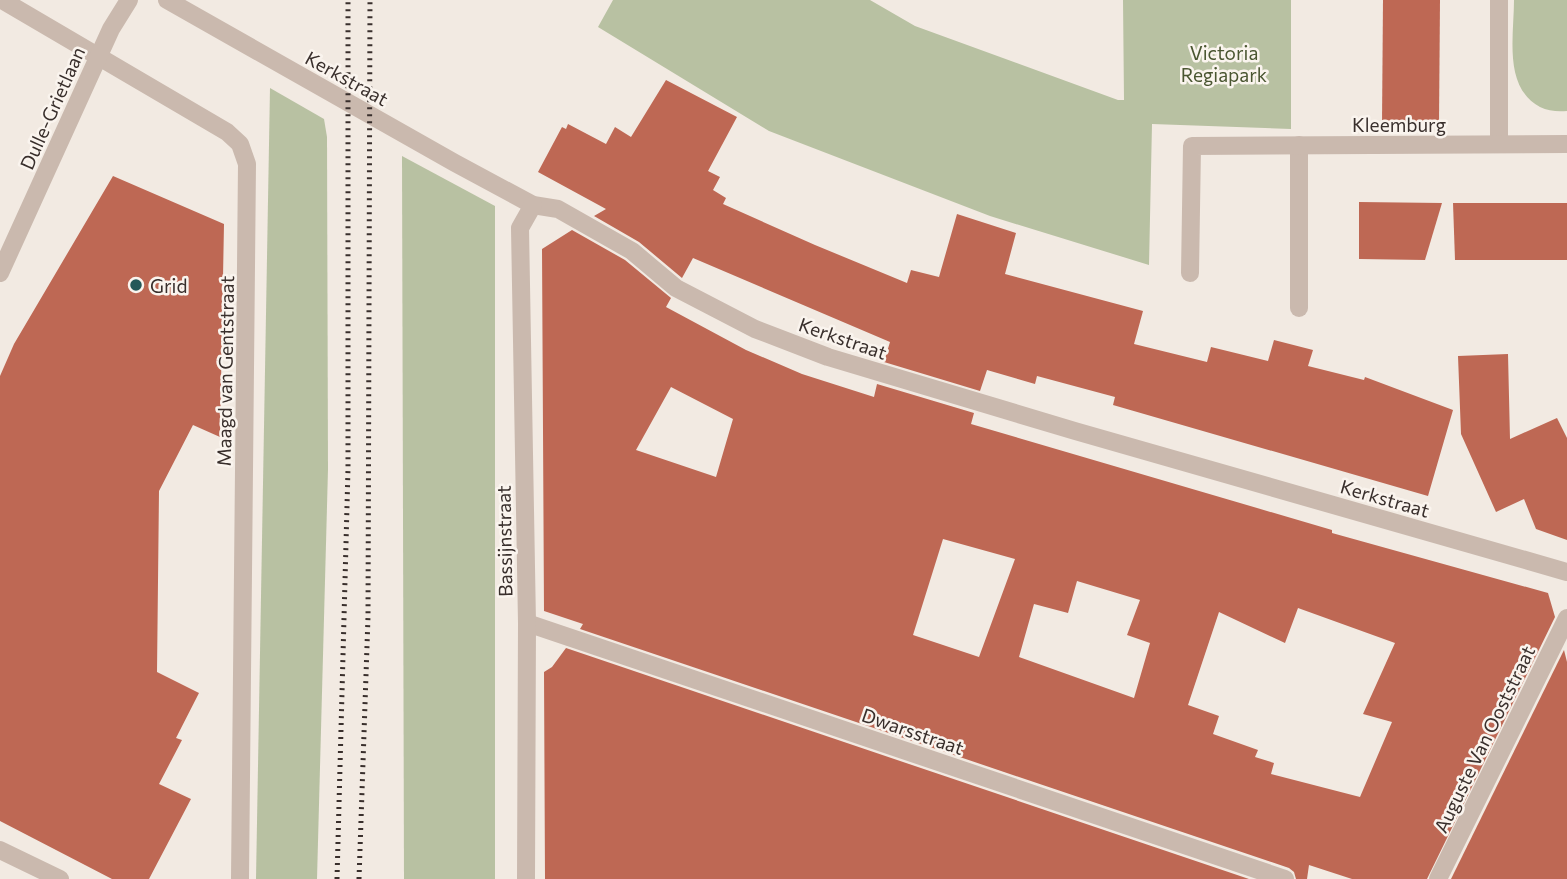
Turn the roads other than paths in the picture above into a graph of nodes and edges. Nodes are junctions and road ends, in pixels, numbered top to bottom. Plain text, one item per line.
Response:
1 (2, 0) edge
2 (129, 0) edge
3 (167, 0) edge
4 (1499, 0) edge
5 (97, 57) junction
6 (1499, 144) junction
7 (1567, 144) edge
8 (1299, 145) junction
9 (533, 205) junction
10 (0, 273) edge
11 (1191, 273) dead end
12 (1299, 308) dead end
13 (1567, 572) edge
14 (1567, 618) edge
15 (527, 623) junction
16 (0, 849) edge
17 (60, 879) edge
18 (240, 879) edge
19 (526, 879) edge
20 (1285, 879) edge
21 (1438, 879) edge

1 - 5 street, Maagd van Gentstraat
2 - 5 street, Dulle-Grietlaan
3 - 9 street, Kerkstraat
4 - 6 street
5 - 10 street, Dulle-Grietlaan
5 - 18 street, Maagd van Gentstraat
6 - 7 street, Kleemburg
6 - 8 street, Kleemburg
8 - 11 street, Kleemburg
8 - 12 street
9 - 13 street, Kerkstraat
9 - 15 street, Bassijnstraat
14 - 21 street, Auguste Van Ooststraat
15 - 19 street, Bassijnstraat
15 - 20 street, Dwarsstraat
16 - 17 street

